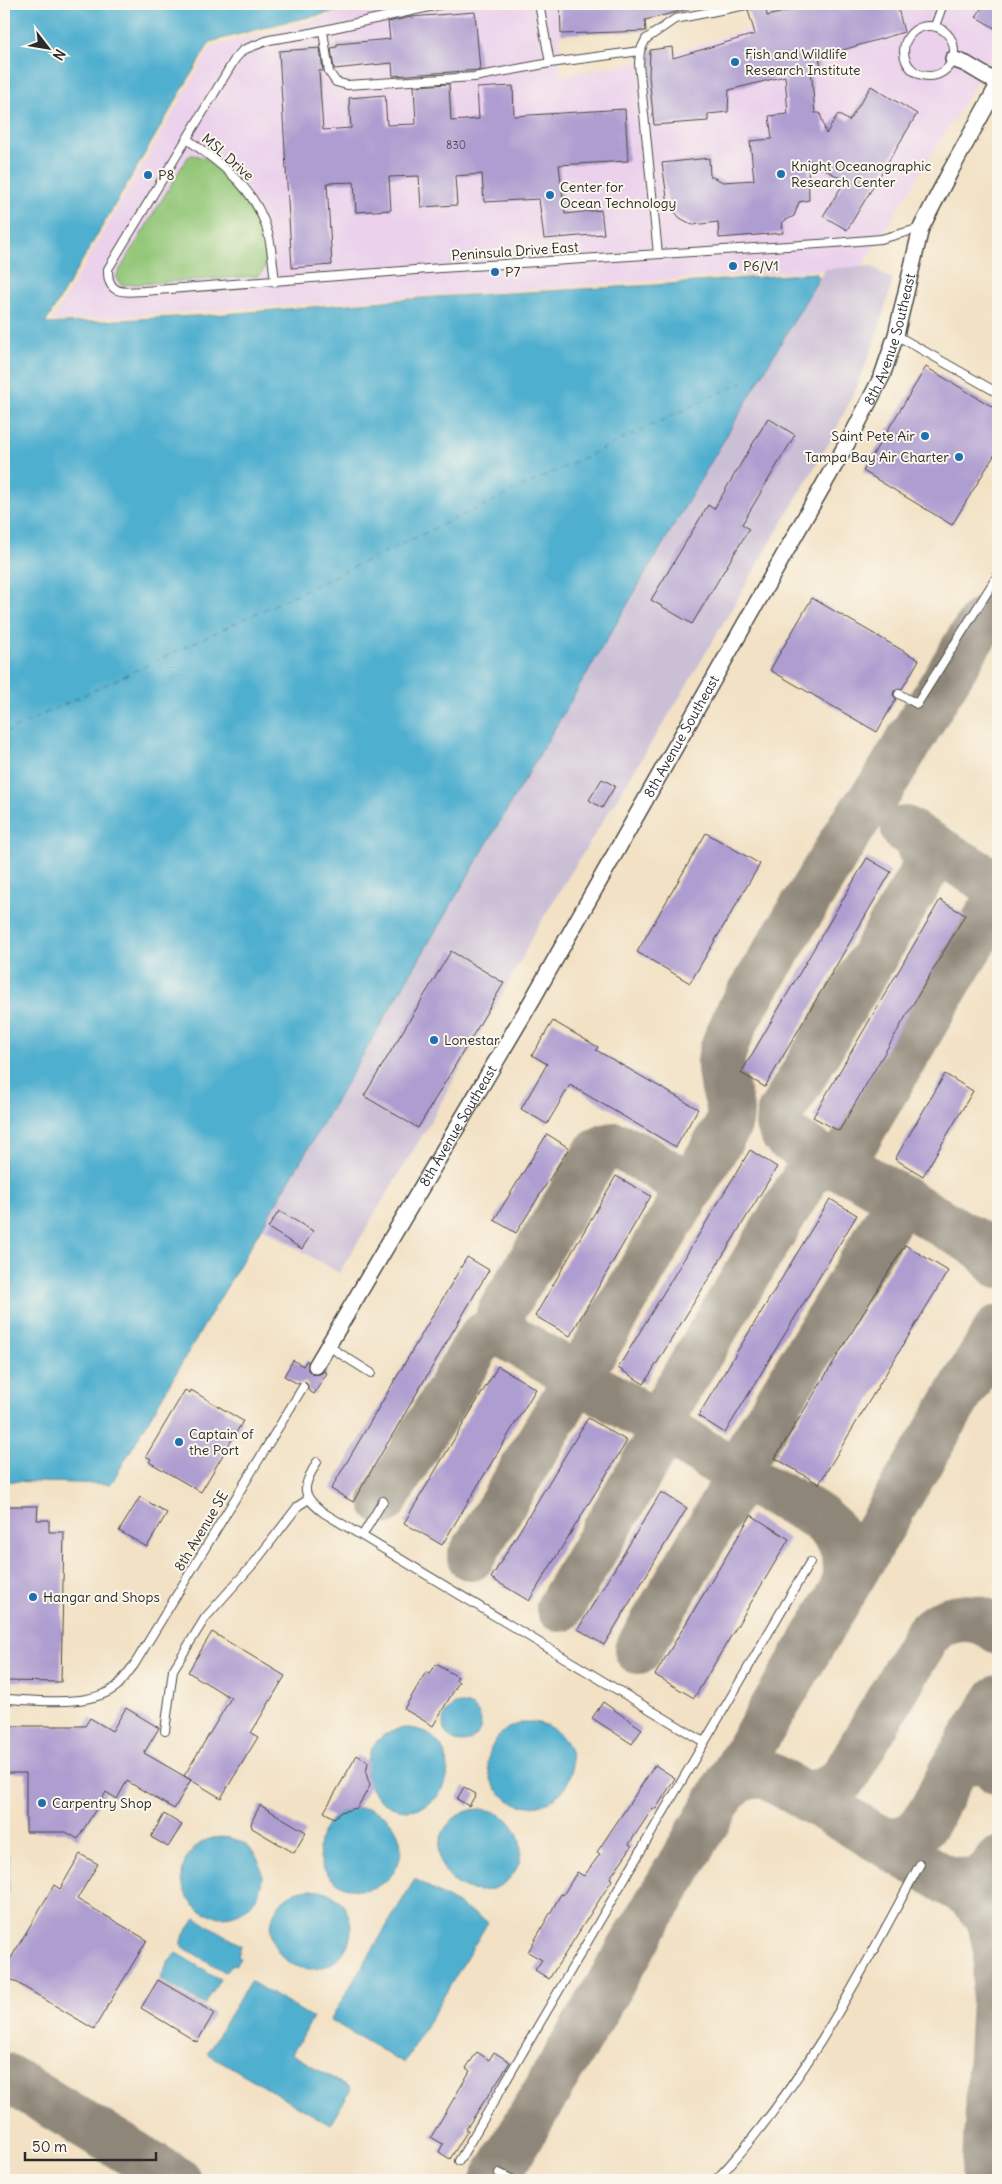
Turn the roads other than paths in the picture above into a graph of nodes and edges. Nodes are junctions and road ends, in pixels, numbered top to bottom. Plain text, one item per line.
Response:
1 (442, 4) edge
2 (539, 4) edge
3 (751, 4) edge
4 (943, 4) edge
5 (935, 26) junction
6 (323, 30) junction
7 (640, 51) junction
8 (953, 59) junction
9 (550, 63) junction
10 (998, 84) edge
11 (187, 138) junction
12 (922, 228) junction
13 (658, 254) junction
14 (275, 282) junction
15 (896, 335) junction
16 (998, 393) edge
17 (998, 575) edge
18 (899, 694) dead end
19 (328, 1346) junction
20 (316, 1366) dead end
21 (371, 1373) dead end
22 (303, 1387) dead end
23 (317, 1462) dead end
24 (309, 1499) junction
25 (383, 1501) dead end
26 (362, 1536) junction
27 (810, 1562) dead end
28 (4, 1699) edge
29 (165, 1731) dead end
30 (704, 1742) junction
31 (920, 1864) dead end
32 (459, 2162) dead end
33 (499, 2173) dead end
34 (512, 2180) edge
35 (716, 2180) edge

1 - 6 lane
2 - 9 lane
3 - 7 lane
4 - 5 lane
5 - 8 lane
5 - 8 lane
6 - 9 lane
6 - 11 lane
7 - 9 lane
7 - 13 lane
8 - 10 street
10 - 12 street, 8th Avenue Southeast
11 - 14 lane, MSL Drive
11 - 14 lane, Peninsula Drive East
12 - 13 lane, Peninsula Drive East
12 - 15 street, 8th Avenue Southeast
13 - 14 lane, Peninsula Drive East
15 - 16 lane
15 - 19 street, 8th Avenue Southeast
17 - 18 lane
19 - 20 street, 8th Avenue Southeast
19 - 21 lane
22 - 28 lane, 8th Avenue SE
23 - 24 lane
24 - 26 lane
24 - 29 lane
25 - 26 lane
26 - 30 lane
27 - 30 lane
30 - 32 lane
31 - 35 lane
33 - 34 lane

